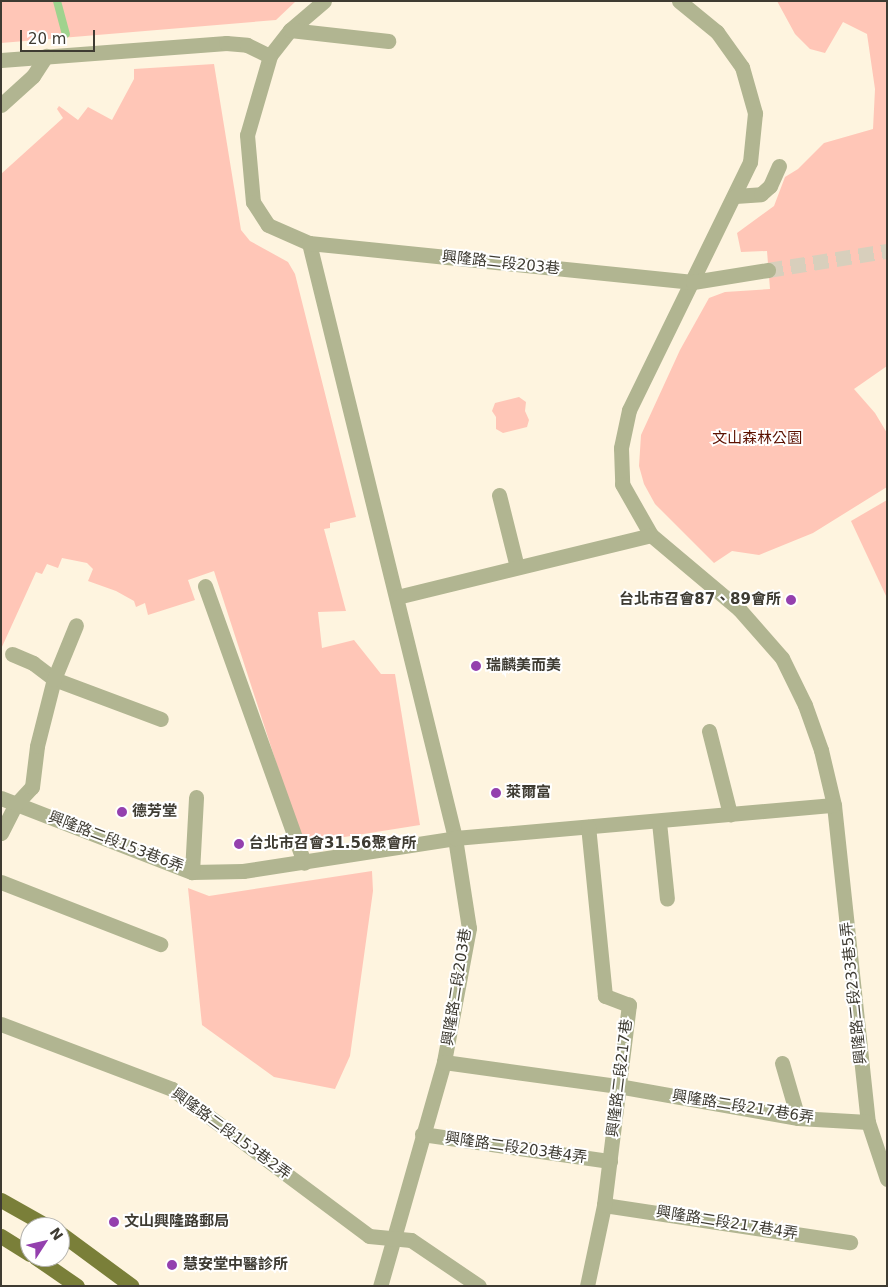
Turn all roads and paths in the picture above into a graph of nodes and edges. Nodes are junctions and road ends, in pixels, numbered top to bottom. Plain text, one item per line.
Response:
1 (324, 1) edge
2 (680, 1) edge
3 (290, 30) junction
4 (388, 41) dead end
5 (46, 56) junction
6 (270, 56) junction
7 (1, 60) edge
8 (1, 105) edge
9 (779, 166) dead end
10 (735, 196) junction
11 (309, 243) junction
12 (768, 270) tunnel mouth
13 (692, 282) junction
14 (499, 495) dead end
15 (651, 534) junction
16 (517, 567) junction
17 (205, 586) dead end
18 (397, 597) junction
19 (76, 625) dead end
20 (12, 654) dead end
21 (54, 678) junction
22 (161, 719) dead end
23 (709, 732) dead end
24 (196, 797) dead end
25 (1, 798) edge
26 (16, 804) junction
27 (834, 805) junction
28 (730, 814) junction
29 (659, 822) junction
30 (588, 826) junction
31 (1, 833) edge
32 (455, 838) junction
33 (304, 863) junction
34 (192, 872) junction
35 (1, 882) edge
36 (667, 899) dead end
37 (160, 944) dead end
38 (1, 1024) edge
39 (444, 1062) junction
40 (782, 1063) dead end
41 (618, 1086) junction
42 (798, 1118) junction
43 (868, 1122) junction
44 (422, 1134) junction
45 (610, 1161) junction
46 (887, 1179) edge
47 (1, 1200) edge
48 (604, 1205) junction
49 (32, 1217) edge
50 (1, 1236) edge
51 (393, 1238) junction
52 (70, 1240) edge
53 (850, 1242) dead end
54 (20, 1248) edge
55 (50, 1267) edge
56 (78, 1286) edge
57 (132, 1286) edge
58 (380, 1286) edge
59 (479, 1286) edge
60 (587, 1286) edge

1 - 3 street, 興隆路二段203巷
2 - 10 street
3 - 4 street
3 - 6 street, 興隆路二段203巷
5 - 6 street
5 - 7 street
5 - 8 street
6 - 11 street, 興隆路二段203巷
9 - 10 street
10 - 13 street
11 - 13 street, 興隆路二段203巷
11 - 18 street, 興隆路二段203巷
12 - 13 street, 興隆路二段203巷
13 - 15 street
14 - 16 street
15 - 16 street
15 - 27 street
16 - 18 street
17 - 33 street
18 - 32 street, 興隆路二段203巷
19 - 21 street
20 - 21 street
21 - 22 street
21 - 26 street
23 - 28 street
24 - 34 street
25 - 26 street, 興隆路二段153巷6弄
26 - 31 street
26 - 34 street, 興隆路二段153巷6弄
27 - 28 street, 興隆路二段153巷6弄
27 - 43 street, 興隆路二段233巷5弄
28 - 29 street, 興隆路二段153巷6弄
29 - 30 street, 興隆路二段153巷6弄
29 - 36 street
30 - 32 street, 興隆路二段153巷6弄
30 - 41 street, 興隆路二段217巷
32 - 33 street, 興隆路二段153巷6弄
32 - 39 street, 興隆路二段203巷
33 - 34 street, 興隆路二段153巷6弄
35 - 37 street
38 - 51 street, 興隆路二段153巷2弄
39 - 41 street, 興隆路二段217巷6弄
39 - 44 street, 興隆路二段203巷
40 - 42 street
41 - 42 street, 興隆路二段217巷6弄
41 - 45 street, 興隆路二段217巷
42 - 43 street, 興隆路二段217巷6弄
43 - 46 street, 興隆路二段233巷5弄
44 - 45 street, 興隆路二段203巷4弄
44 - 51 street, 興隆路二段203巷
45 - 48 street, 興隆路二段217巷
47 - 49 main road
48 - 53 street, 興隆路二段217巷4弄
48 - 60 street, 興隆路二段217巷
50 - 54 main road
51 - 58 street, 興隆路二段203巷
51 - 59 street, 興隆路二段153巷2弄
52 - 57 main road
55 - 56 main road

